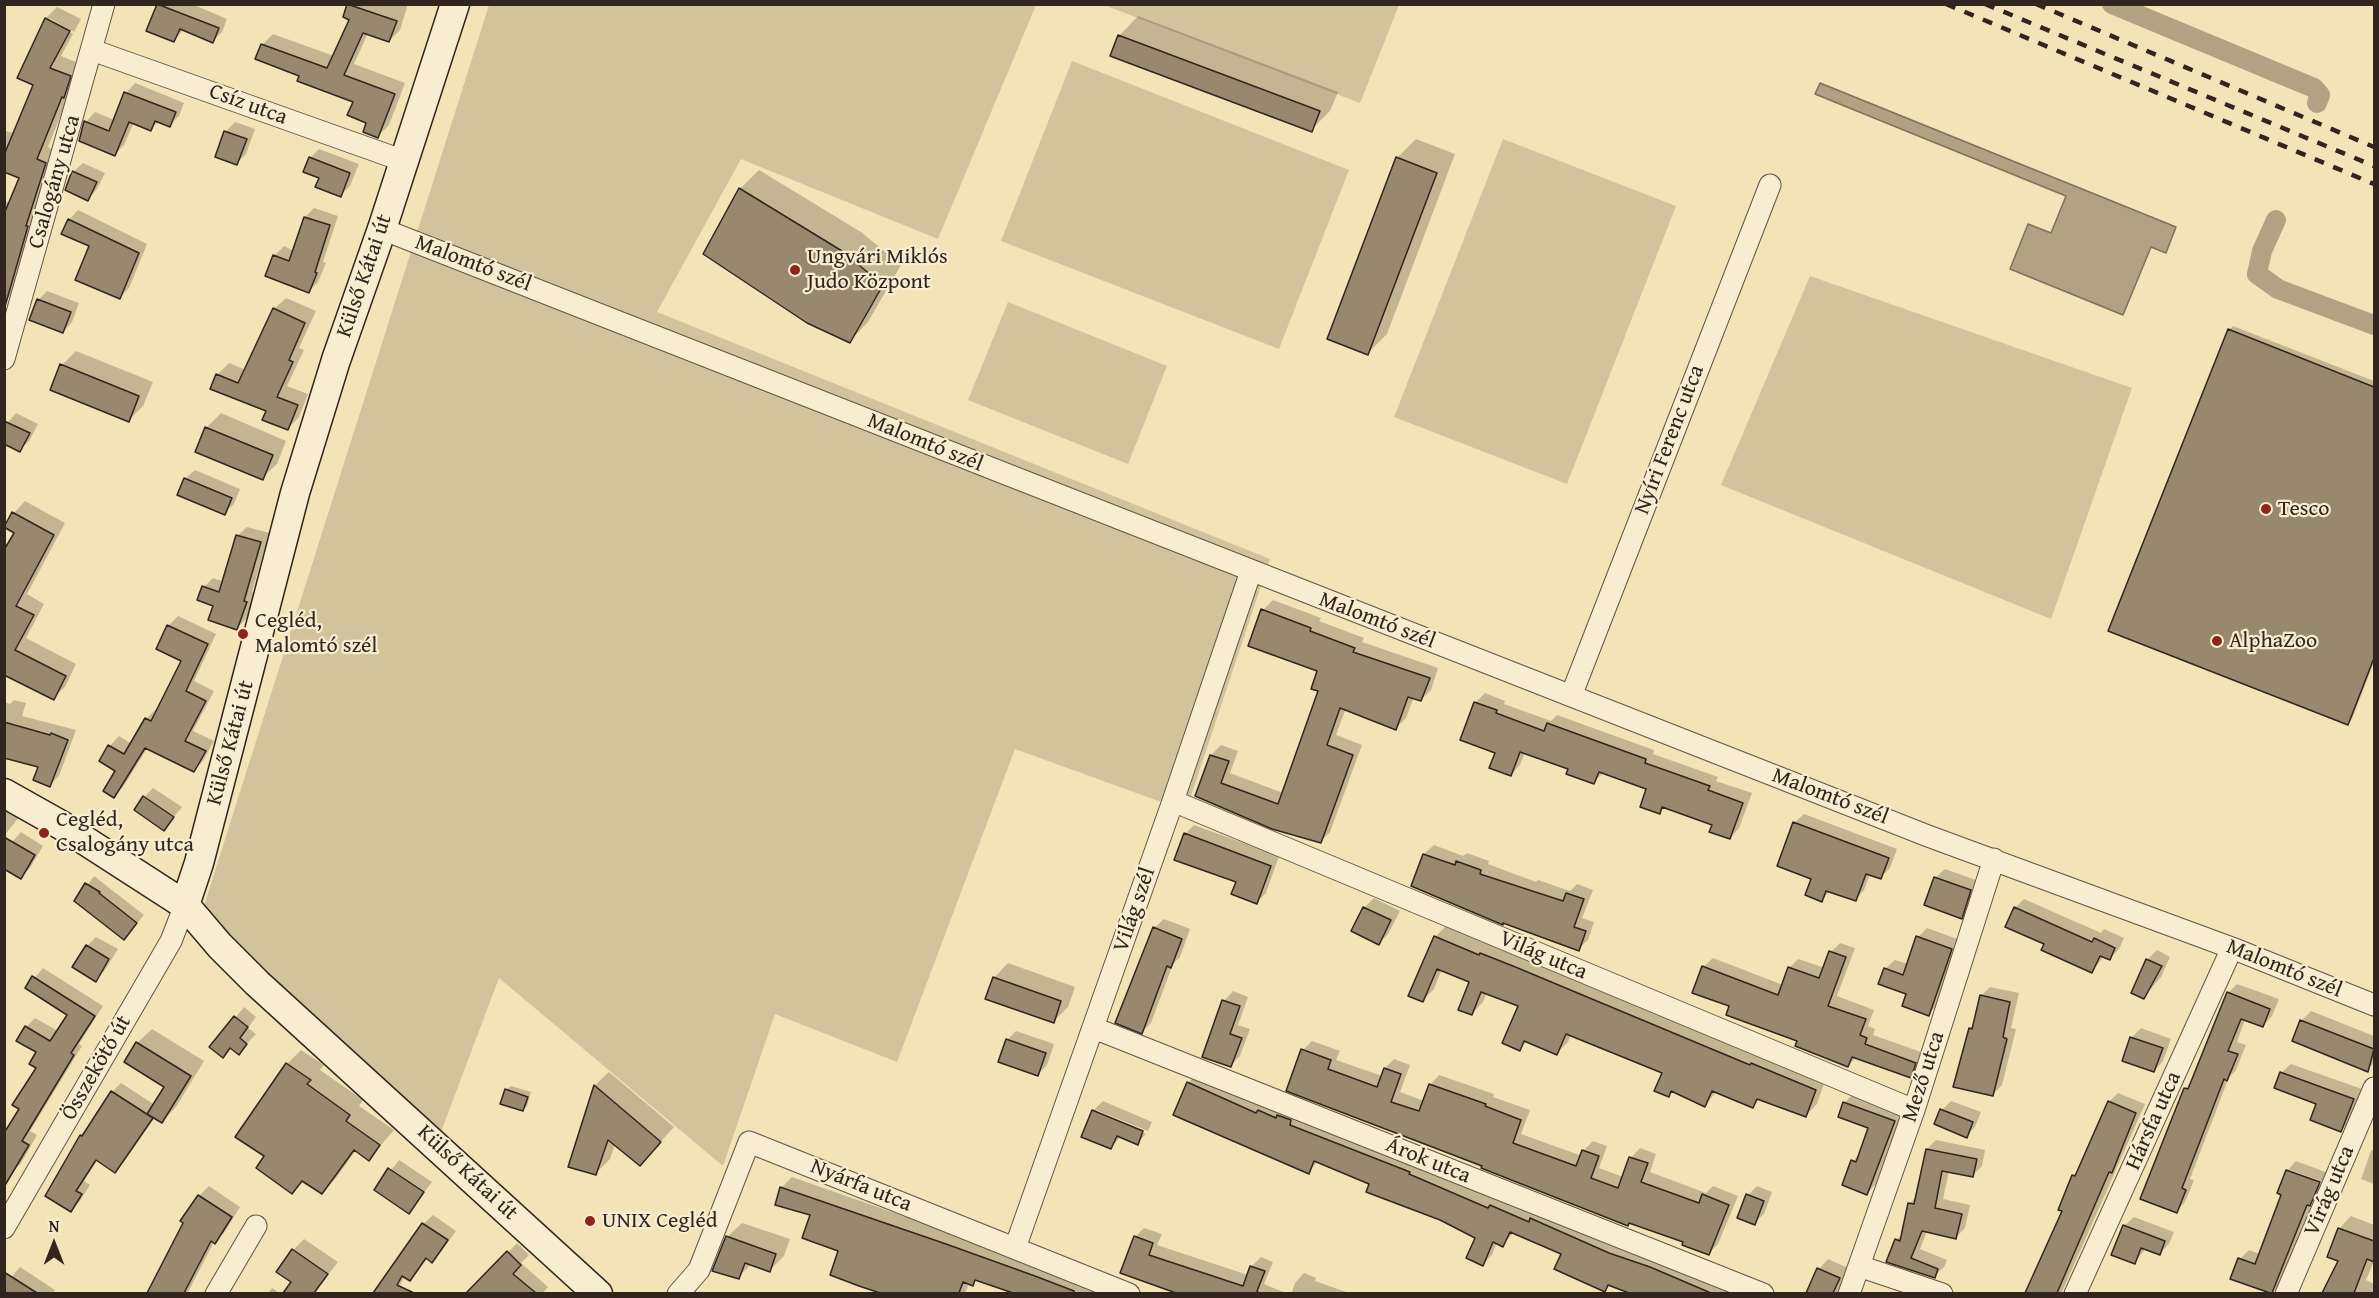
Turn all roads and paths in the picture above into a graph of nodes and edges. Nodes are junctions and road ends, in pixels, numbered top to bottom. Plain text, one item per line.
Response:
1 (455, 4) edge
2 (101, 6) edge
3 (92, 50) junction
4 (404, 161) junction
5 (1770, 185) dead end
6 (382, 229) junction
7 (4, 359) edge
8 (1251, 571) junction
9 (1570, 696) junction
10 (4, 793) edge
11 (1173, 801) junction
12 (1994, 859) junction
13 (185, 905) junction
14 (2232, 948) junction
15 (2374, 1005) edge
16 (1094, 1028) junction
17 (2374, 1088) edge
18 (1914, 1110) junction
19 (256, 1226) dead end
20 (4, 1228) edge
21 (1015, 1248) junction
22 (1859, 1266) junction
23 (216, 1293) edge
24 (598, 1293) edge
25 (678, 1293) edge
26 (1129, 1293) edge
27 (1763, 1293) edge
28 (1849, 1293) edge
29 (1942, 1293) edge
30 (2075, 1293) edge
31 (2286, 1293) edge

1 - 4 main road, Külső Kátai út
2 - 3 street, Csalogány utca
3 - 4 street, Csíz utca
3 - 7 street, Csalogány utca
4 - 6 main road, Külső Kátai út
5 - 9 street, Nyíri Ferenc utca
6 - 8 street, Malomtó szél
6 - 13 main road, Külső Kátai út
8 - 9 street, Malomtó szél
8 - 11 street, Világ szél
9 - 12 street, Malomtó szél
10 - 13 main road
11 - 16 street, Világ szél
11 - 18 street, Világ utca
12 - 14 street, Malomtó szél
12 - 18 street, Mező utca
13 - 20 street, Összekötő út
13 - 24 main road, Külső Kátai út
14 - 15 street, Malomtó szél
14 - 30 street, Hársfa utca
16 - 21 street, Világ szél
16 - 27 street, Árok utca
17 - 31 street, Virág utca
18 - 22 street, Mező utca
19 - 23 street
21 - 25 street, Nyárfa utca
21 - 26 street, Nyárfa utca
22 - 28 street, Mező utca
22 - 29 street

